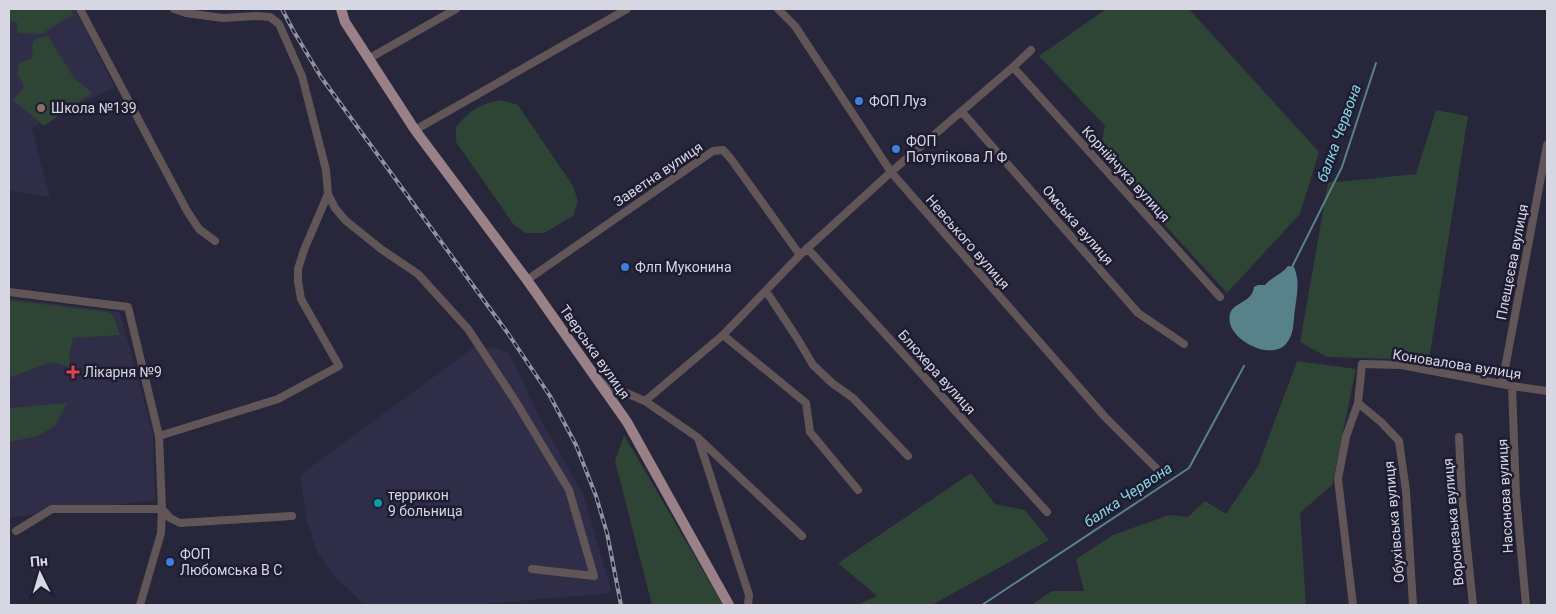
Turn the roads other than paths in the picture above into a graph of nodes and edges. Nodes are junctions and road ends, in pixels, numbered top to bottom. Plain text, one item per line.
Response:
1 (80, 9) edge
2 (174, 9) edge
3 (341, 9) edge
4 (456, 9) edge
5 (627, 9) edge
6 (778, 9) edge
7 (1031, 50) dead end
8 (368, 59) junction
9 (1013, 67) junction
10 (962, 112) junction
11 (415, 130) junction
12 (1547, 146) edge
13 (891, 172) junction
14 (328, 194) junction
15 (215, 241) dead end
16 (808, 248) junction
17 (800, 255) junction
18 (527, 280) junction
19 (766, 290) junction
20 (9, 292) edge
21 (1220, 297) dead end
22 (723, 335) junction
23 (1184, 344) dead end
24 (600, 382) junction
25 (1502, 384) junction
26 (1512, 386) junction
27 (1547, 391) edge
28 (645, 401) junction
29 (1358, 403) junction
30 (159, 436) junction
31 (697, 437) junction
32 (1459, 437) dead end
33 (908, 456) dead end
34 (1162, 474) dead end
35 (858, 490) dead end
36 (162, 509) junction
37 (1047, 512) dead end
38 (292, 516) dead end
39 (16, 531) dead end
40 (802, 536) dead end
41 (532, 569) dead end
42 (140, 605) edge
43 (729, 605) edge
44 (748, 605) edge
45 (1353, 605) edge
46 (1413, 605) edge
47 (1473, 605) edge
48 (1526, 605) edge

1 - 15 street
2 - 14 street
3 - 8 main road, Тверська вулиця
4 - 8 street
5 - 11 street
6 - 13 street, Невського вулиця
7 - 9 street
8 - 11 main road, Тверська вулиця
9 - 10 street
9 - 21 street, Корнійчука вулиця
10 - 13 street
10 - 23 street, Омська вулиця
11 - 18 main road, Тверська вулиця
12 - 25 street, Плещєєва вулиця
13 - 16 street
13 - 34 street, Невського вулиця
14 - 30 street
14 - 41 street
16 - 17 street
16 - 37 street, Блюхера вулиця
17 - 18 street, Заветна вулиця
17 - 19 street
18 - 24 main road, Тверська вулиця
19 - 22 street
19 - 33 street
20 - 30 street
22 - 28 street
22 - 35 street
24 - 28 street
24 - 43 main road, Тверська вулиця
25 - 26 street, Коновалова вулиця
25 - 29 street, Коновалова вулиця
26 - 27 street, Коновалова вулиця
26 - 48 street, Насонова вулиця
28 - 31 street
29 - 45 street
29 - 46 street, Обухівська вулиця
30 - 36 street
31 - 40 street
31 - 44 street
32 - 47 street, Воронезька вулиця
36 - 38 street
36 - 39 street
36 - 42 street

